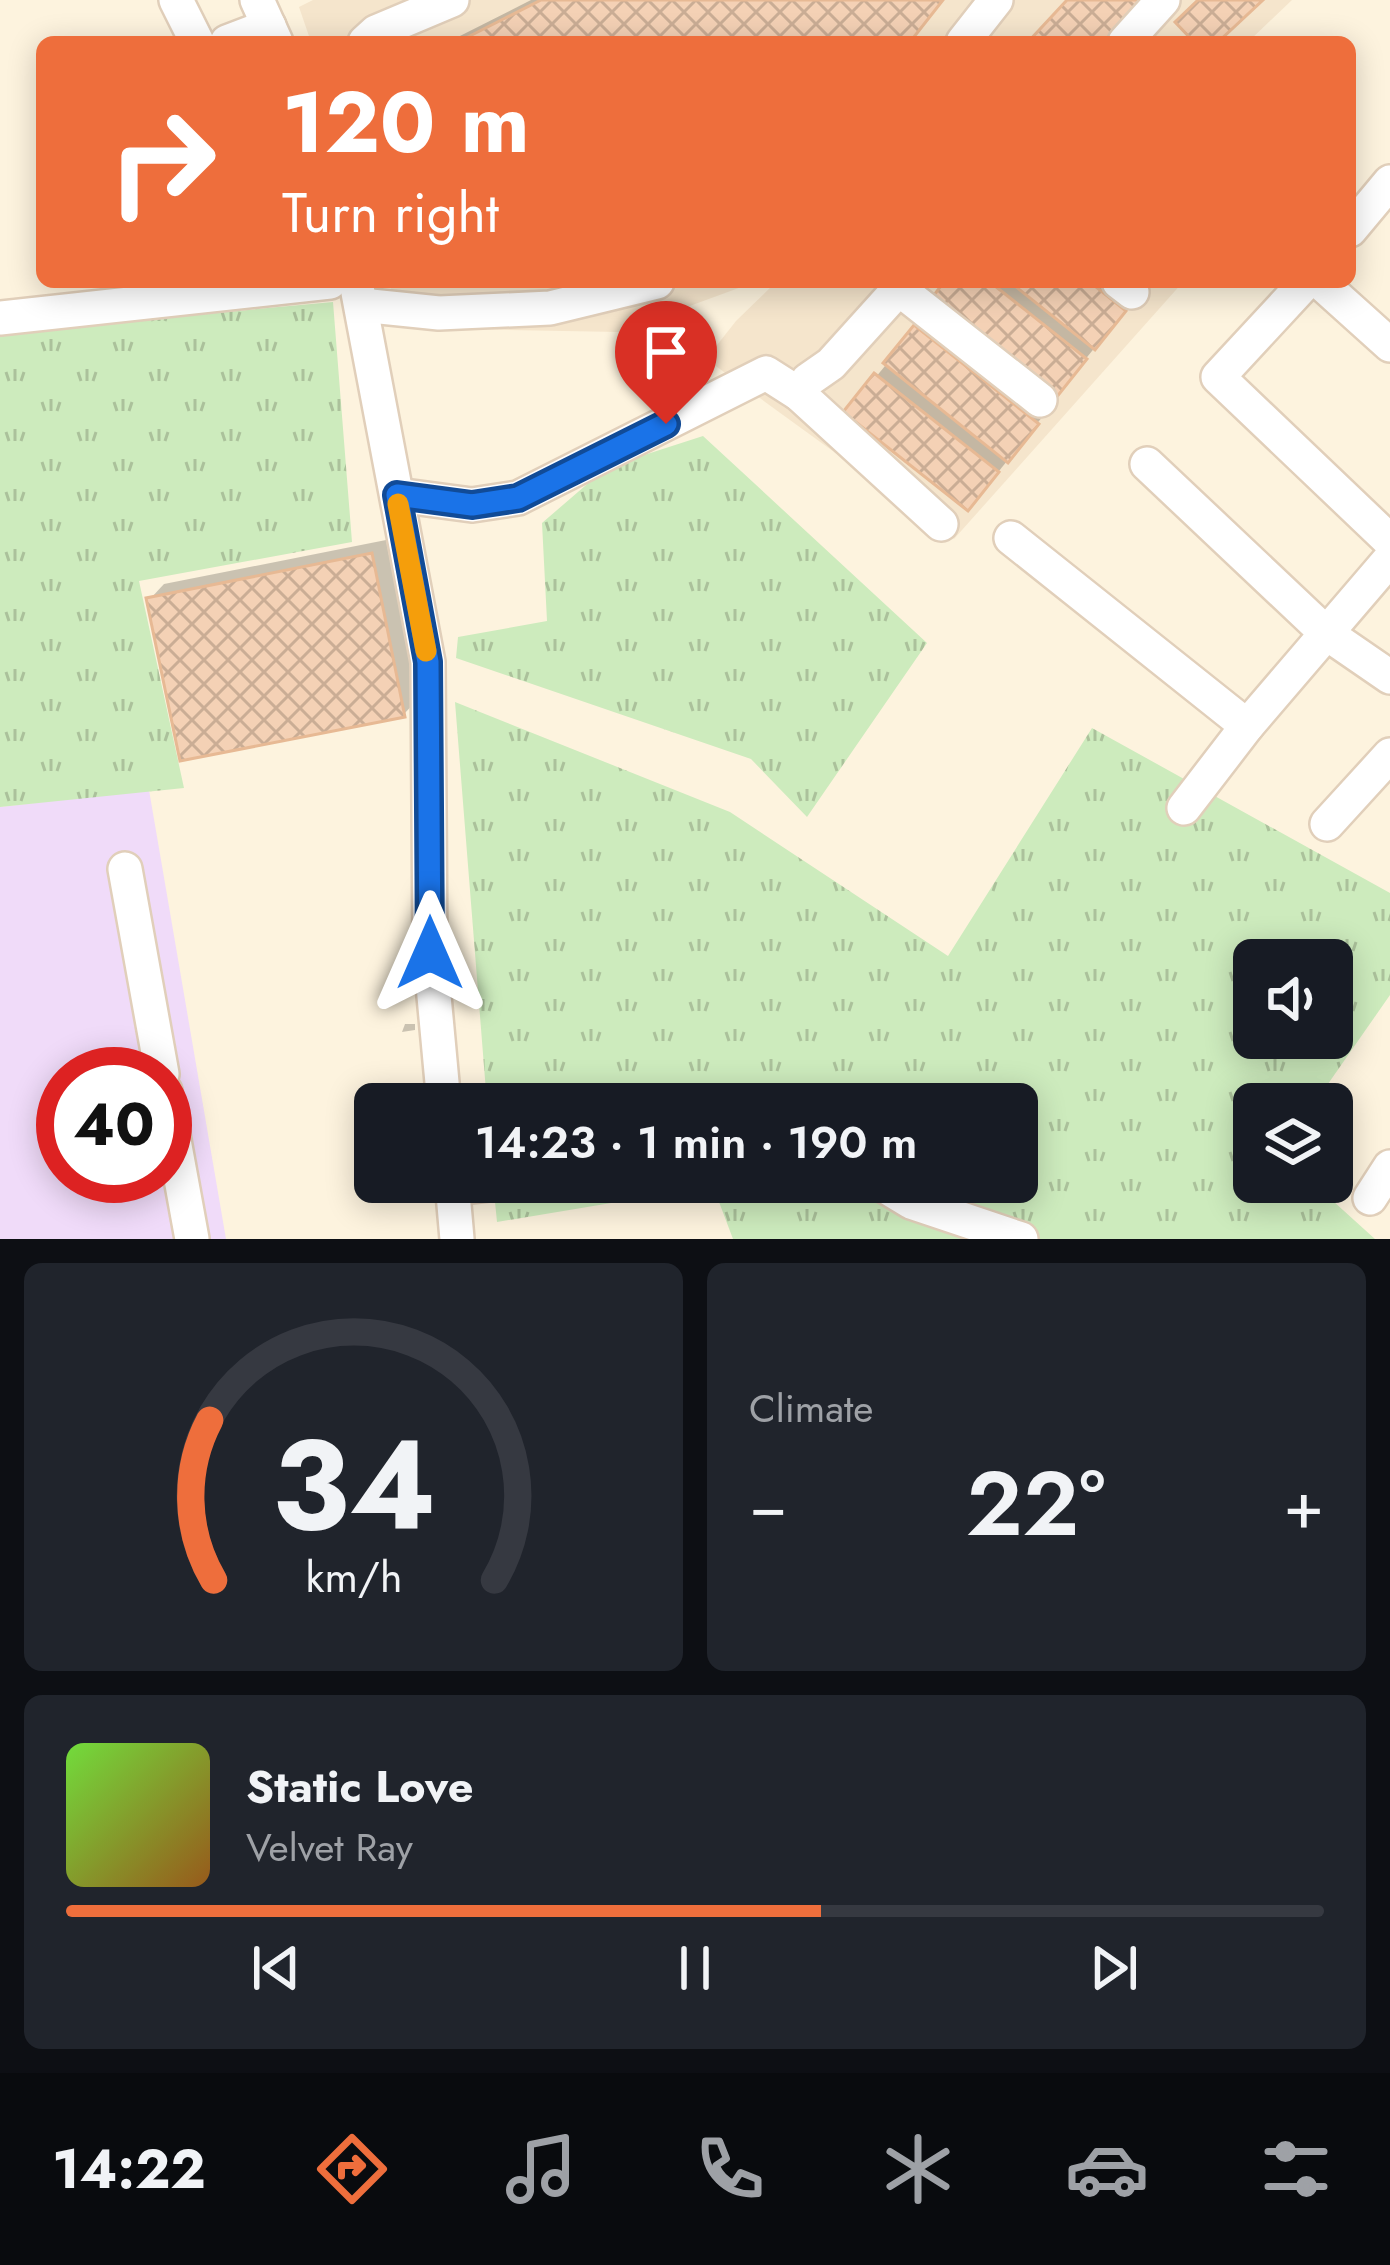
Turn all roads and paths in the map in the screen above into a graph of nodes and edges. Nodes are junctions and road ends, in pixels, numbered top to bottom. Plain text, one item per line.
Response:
1 (176, 0) edge
2 (452, 0) edge
3 (996, 0) edge
4 (1163, 0) edge
5 (268, 23) edge
6 (194, 36) edge
7 (240, 36) edge
8 (371, 36) edge
9 (968, 36) edge
10 (1130, 36) edge
11 (1390, 182) edge
12 (1356, 223) edge
13 (224, 288) edge
14 (632, 288) edge
15 (899, 288) edge
16 (906, 288) edge
17 (1300, 288) edge
18 (1327, 288) edge
19 (152, 292) edge
20 (358, 294) edge
21 (433, 297) edge
22 (0, 318) edge
23 (1390, 345) edge
24 (800, 394) junction
25 (1040, 400) dead end
26 (1147, 464) dead end
27 (397, 495) junction
28 (941, 524) dead end
29 (1011, 538) dead end
30 (1390, 541) edge
31 (1390, 559) edge
32 (1326, 633) junction
33 (1390, 677) edge
34 (1246, 726) junction
35 (1390, 755) edge
36 (1184, 808) dead end
37 (1327, 824) dead end
38 (125, 869) dead end
39 (157, 1047) edge
40 (442, 1083) edge
41 (1390, 1167) edge
42 (1370, 1198) dead end
43 (185, 1203) edge
44 (454, 1203) edge
45 (914, 1203) edge
46 (192, 1239) edge
47 (458, 1239) edge
48 (1021, 1239) edge

1 - 6 street
2 - 8 street
3 - 9 street
4 - 10 street
5 - 7 street
11 - 12 street
13 - 19 street
14 - 21 street
15 - 24 street
16 - 25 street
17 - 30 street
18 - 23 street
19 - 22 street
20 - 21 street
20 - 27 street
24 - 27 street
24 - 28 street
26 - 32 street
27 - 40 street
29 - 34 street
31 - 32 street
32 - 33 street
32 - 34 street
34 - 36 street
35 - 37 street
38 - 39 street
41 - 42 street
43 - 46 street
44 - 47 street
45 - 48 street

